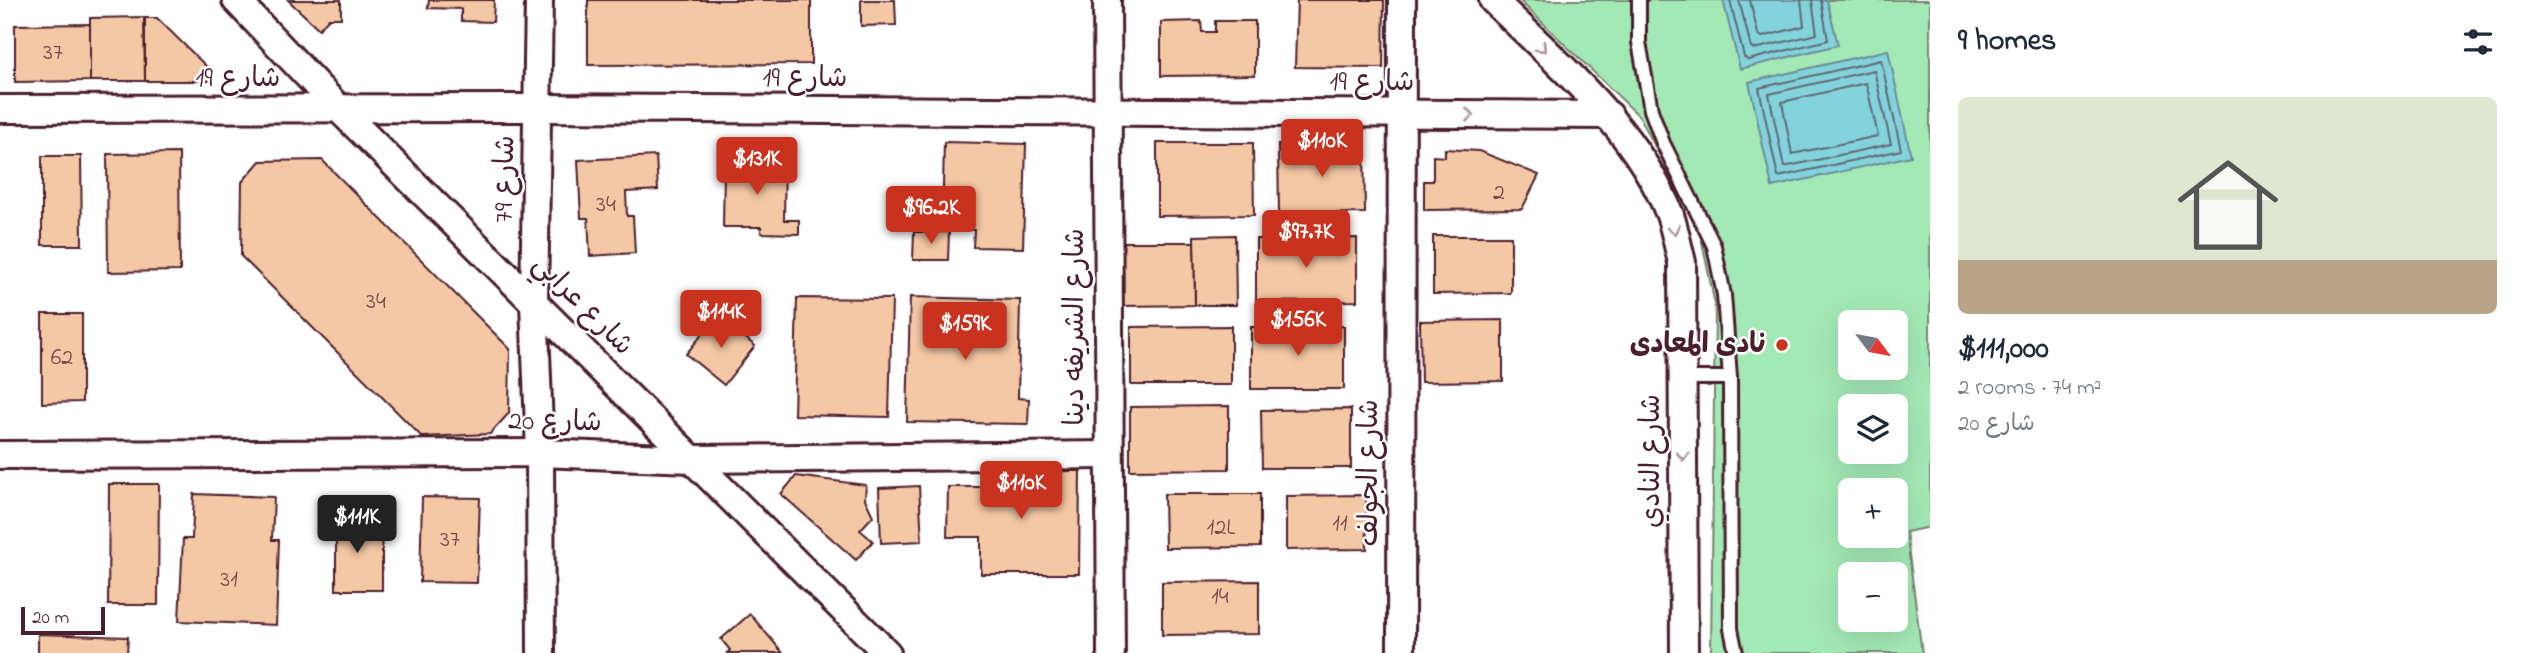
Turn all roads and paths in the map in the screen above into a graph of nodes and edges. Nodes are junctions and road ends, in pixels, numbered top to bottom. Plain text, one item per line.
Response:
1 (236, 0) edge
2 (538, 0) edge
3 (1107, 0) edge
4 (1402, 0) edge
5 (1493, 0) edge
6 (1639, 0) edge
7 (539, 108) junction
8 (0, 109) edge
9 (341, 111) junction
10 (1107, 113) junction
11 (1402, 115) junction
12 (1609, 115) junction
13 (534, 303) junction
14 (1730, 378) junction
15 (1683, 379) junction
16 (540, 453) junction
17 (1108, 455) junction
18 (0, 456) edge
19 (692, 459) junction
20 (541, 653) edge
21 (887, 653) edge
22 (1111, 653) edge
23 (1401, 653) edge
24 (1685, 653) edge
25 (1736, 653) edge

1 - 9 street, شارع عرابي
2 - 7 street, شارع 79
3 - 10 street, شارع الشريفه دينا
4 - 11 street, شارع الجولف
5 -> 12 street, شارع النادي
6 - 14 lane
7 - 9 street, شارع 19
7 - 10 street, شارع 19
7 - 13 street, شارع 79
8 - 9 street, شارع 19
9 - 13 street, شارع عرابي
10 - 11 street, شارع 19
10 - 17 street, شارع الشريفه دينا
11 -> 12 street, شارع 19
11 - 23 street, شارع الجولف
12 -> 15 street, شارع النادي
13 - 16 street, شارع 79
13 - 19 street, شارع عرابي
14 - 15 lane
14 - 25 lane
15 -> 24 street, شارع النادي
16 - 18 street, شارع 20
16 - 19 street, شارع 20
16 - 20 street, شارع 79
17 - 19 street, شارع 20
17 - 22 street, شارع الشريفه دينا
19 - 21 street, شارع عرابي

